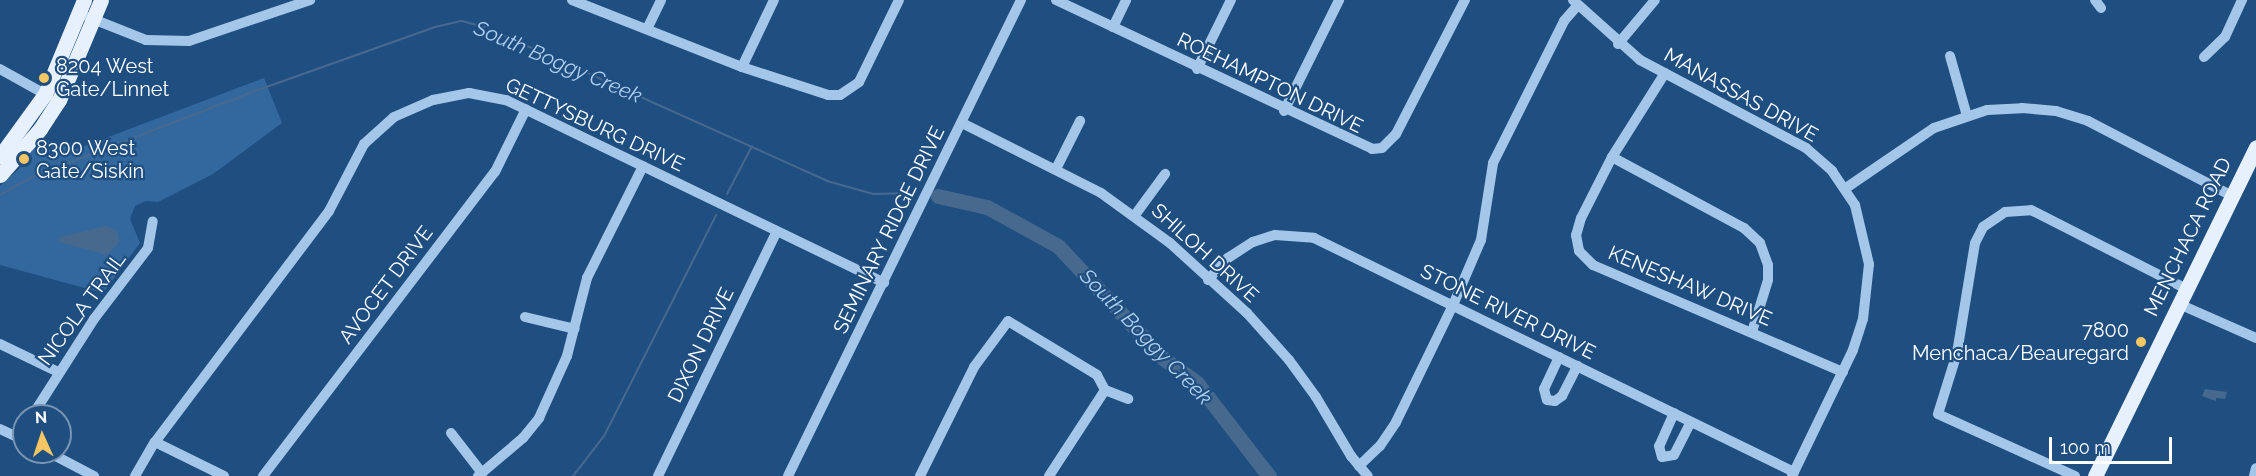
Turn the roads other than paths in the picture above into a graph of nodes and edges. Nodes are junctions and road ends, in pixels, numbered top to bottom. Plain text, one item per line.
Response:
1 (100, 0) edge
2 (310, 0) edge
3 (572, 0) edge
4 (662, 0) edge
5 (774, 0) edge
6 (899, 0) edge
7 (1021, 0) edge
8 (1056, 0) edge
9 (1126, 0) edge
10 (1231, 0) edge
11 (1339, 0) edge
12 (1465, 0) edge
13 (1655, 0) edge
14 (2242, 0) edge
15 (1576, 2) edge
16 (85, 11) edge
17 (1113, 27) junction
18 (647, 29) junction
19 (1618, 44) junction
20 (1950, 56) dead end
21 (2204, 57) dead end
22 (742, 67) junction
23 (0, 69) edge
24 (1197, 69) junction
25 (1665, 73) junction
26 (45, 94) junction
27 (526, 109) junction
28 (1284, 111) junction
29 (1967, 116) junction
30 (1080, 121) dead end
31 (962, 123) junction
32 (2256, 147) edge
33 (0, 156) edge
34 (1612, 157) junction
35 (643, 166) junction
36 (1056, 169) junction
37 (1165, 174) dead end
38 (0, 175) edge
39 (1846, 188) junction
40 (2232, 196) junction
41 (1135, 215) junction
42 (153, 221) dead end
43 (777, 231) junction
44 (1208, 280) junction
45 (884, 283) junction
46 (2187, 289) junction
47 (2179, 304) junction
48 (1453, 305) junction
49 (525, 317) dead end
50 (575, 329) junction
51 (1752, 332) junction
52 (2256, 338) edge
53 (0, 344) edge
54 (1559, 357) junction
55 (1577, 366) junction
56 (58, 372) junction
57 (1843, 372) junction
58 (1105, 390) junction
59 (1128, 399) dead end
60 (39, 404) edge
61 (1674, 413) junction
62 (1691, 422) junction
63 (451, 433) dead end
64 (155, 442) junction
65 (71, 464) edge
66 (1359, 466) junction
67 (2256, 468) edge
68 (480, 474) edge
69 (1793, 474) edge
70 (94, 476) edge
71 (135, 476) edge
72 (224, 476) edge
73 (263, 476) edge
74 (658, 476) edge
75 (788, 476) edge
76 (920, 476) edge
77 (1048, 476) edge
78 (1368, 476) edge
79 (2075, 476) edge
80 (2095, 476) edge
81 (2254, 476) edge

1 - 16 main road
2 - 16 street
3 - 18 street
4 - 18 street
5 - 22 street
6 - 22 street
7 - 31 street, SEMINARY RIDGE DRIVE
8 - 17 street, ROEHAMPTON DRIVE
9 - 17 street
10 - 24 street
11 - 28 street
12 - 28 street, ROEHAMPTON DRIVE
13 - 19 street
14 - 21 street
15 - 19 street, MANASSAS DRIVE
15 - 48 street
16 - 26 main road
16 - 38 main road
17 - 24 street, ROEHAMPTON DRIVE
18 - 22 street
19 - 25 street, MANASSAS DRIVE
20 - 29 street
23 - 26 street
24 - 28 street, ROEHAMPTON DRIVE
25 - 34 street, KENESHAW DRIVE
25 - 39 street, MANASSAS DRIVE
26 - 33 main road
27 - 35 street, GETTYSBURG DRIVE
27 - 64 street, GETTYSBURG DRIVE
27 - 73 street, AVOCET DRIVE
29 - 39 street
29 - 40 street
30 - 36 street
31 - 36 street, SHILOH DRIVE
31 - 45 street, SEMINARY RIDGE DRIVE
32 - 40 main road, MENCHACA ROAD
34 - 51 street
34 - 51 street, KENESHAW DRIVE
35 - 43 street, GETTYSBURG DRIVE
35 - 50 street
36 - 41 street, SHILOH DRIVE
37 - 41 street
39 - 57 street, MANASSAS DRIVE
40 - 46 main road, MENCHACA ROAD
41 - 44 street, SHILOH DRIVE
42 - 56 street, NICOLA TRAIL
43 - 45 street, GETTYSBURG DRIVE
43 - 74 street, DIXON DRIVE
44 - 48 street, STONE RIVER DRIVE
44 - 66 street, SHILOH DRIVE
45 - 75 street, SEMINARY RIDGE DRIVE
46 - 47 main road, MENCHACA ROAD
46 - 79 street
47 - 52 street
47 - 80 main road, MENCHACA ROAD
48 - 54 street, STONE RIVER DRIVE
48 - 66 street
49 - 50 street
50 - 68 street
51 - 57 street, KENESHAW DRIVE
53 - 56 street
54 - 55 street, STONE RIVER DRIVE
54 - 55 street
55 - 61 street, STONE RIVER DRIVE
56 - 60 street, NICOLA TRAIL
57 - 69 street, MANASSAS DRIVE
58 - 59 street
58 - 76 street
58 - 77 street
61 - 62 street, STONE RIVER DRIVE
61 - 62 street
62 - 69 street, STONE RIVER DRIVE
63 - 68 street
64 - 71 street, GETTYSBURG DRIVE
64 - 72 street
65 - 70 street
66 - 78 street, SHILOH DRIVE
67 - 81 street

